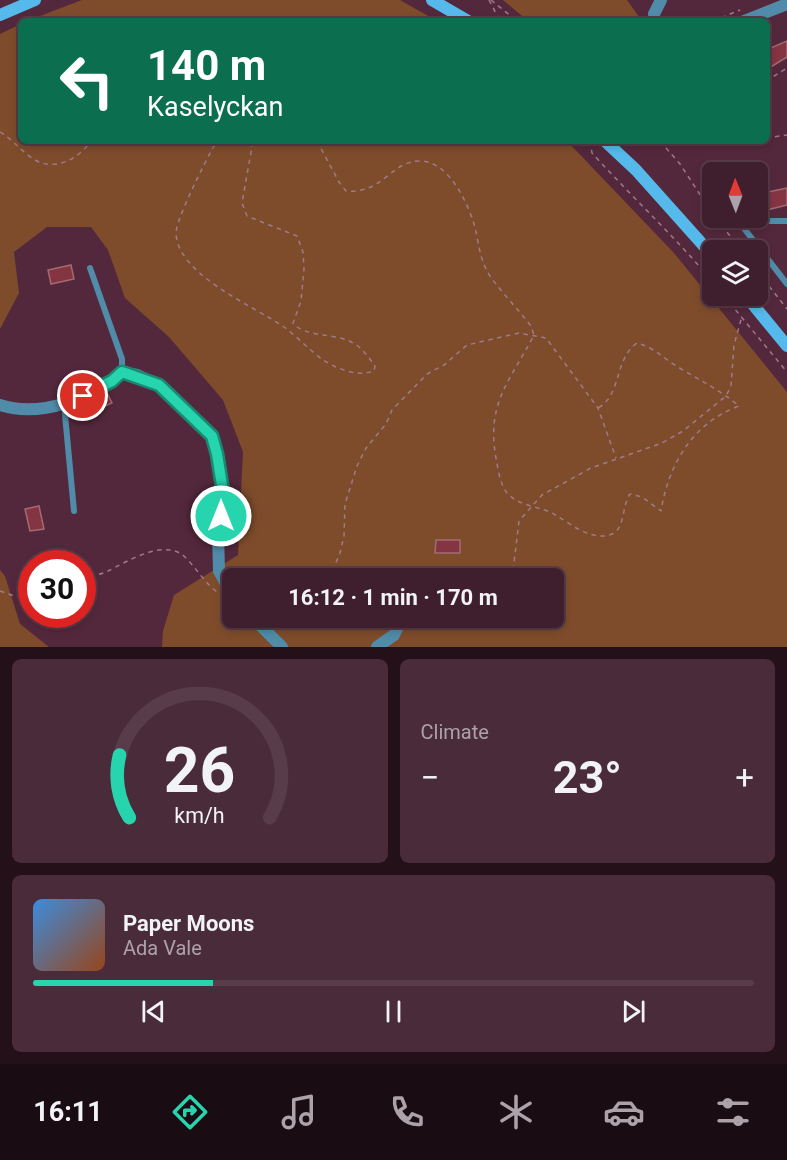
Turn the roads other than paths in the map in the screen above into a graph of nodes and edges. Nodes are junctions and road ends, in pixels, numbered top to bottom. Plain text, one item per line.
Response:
1 (35, 0) edge
2 (432, 0) edge
3 (661, 0) edge
4 (787, 4) edge
5 (654, 14) dead end
6 (0, 15) edge
7 (744, 15) edge
8 (463, 18) edge
9 (608, 144) edge
10 (768, 221) edge
11 (787, 221) edge
12 (744, 228) edge
13 (702, 244) edge
14 (90, 268) dead end
15 (787, 284) edge
16 (754, 306) edge
17 (787, 346) edge
18 (122, 372) junction
19 (64, 403) junction
20 (0, 405) edge
21 (74, 511) dead end
22 (222, 581) edge
23 (263, 628) edge
24 (397, 628) edge
25 (282, 647) edge
26 (377, 647) edge

1 - 6 main road
2 - 8 main road
3 - 5 street
4 - 7 street
9 - 13 main road
10 - 11 lane
12 - 15 lane
14 - 18 lane
16 - 17 main road
18 - 19 street
18 - 22 street
19 - 20 street
19 - 21 lane
23 - 25 street
24 - 26 street

